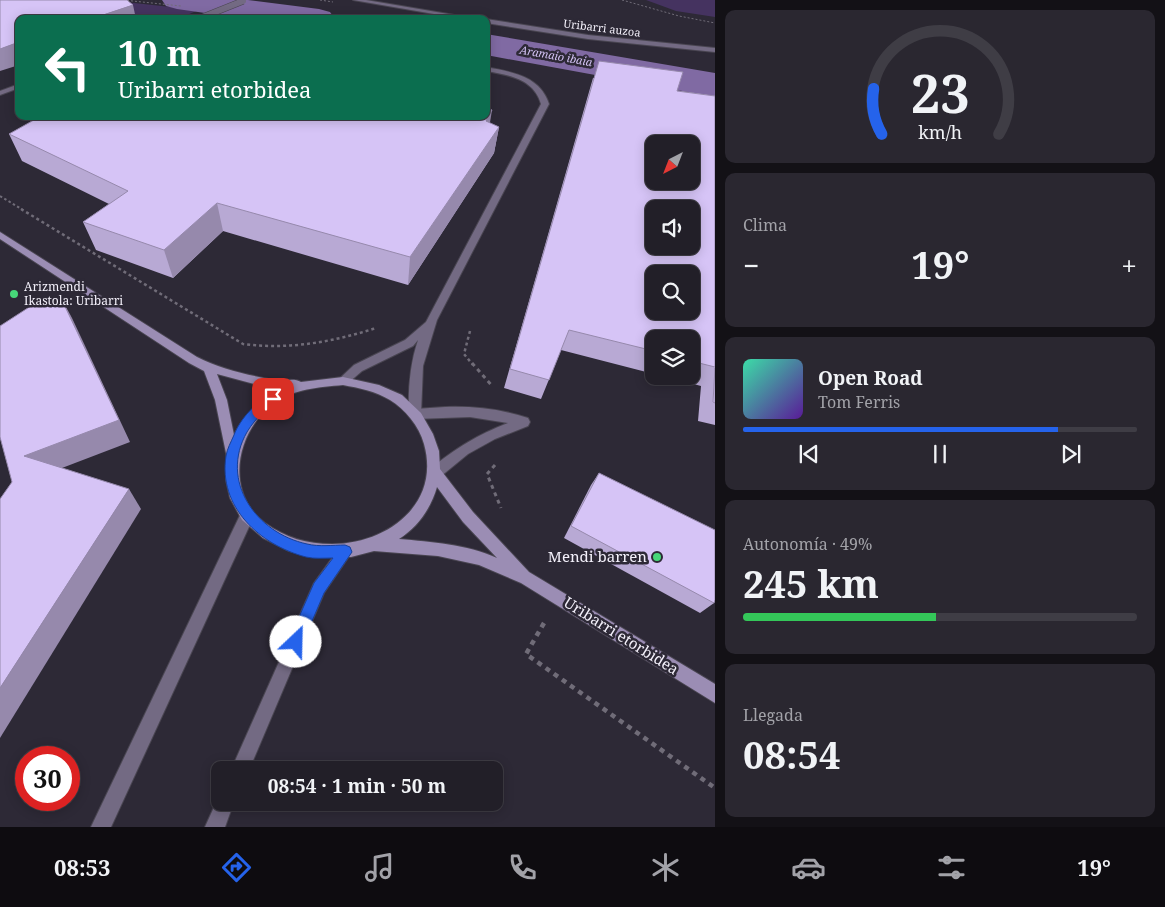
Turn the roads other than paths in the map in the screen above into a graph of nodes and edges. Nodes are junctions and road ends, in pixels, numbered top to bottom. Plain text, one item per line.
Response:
1 (244, 0) edge
2 (356, 0) edge
3 (211, 15) edge
4 (450, 15) edge
5 (490, 22) edge
6 (715, 50) edge
7 (490, 71) edge
8 (15, 87) edge
9 (0, 93) edge
10 (0, 235) edge
11 (432, 320) junction
12 (209, 368) junction
13 (343, 381) junction
14 (314, 383) junction
15 (415, 414) junction
16 (232, 455) junction
17 (435, 473) junction
18 (248, 516) junction
19 (375, 544) junction
20 (345, 552) junction
21 (526, 578) junction
22 (715, 694) edge
23 (244, 761) edge
24 (221, 811) edge
25 (101, 827) edge
26 (215, 827) edge

1 - 3 street, bridge
2 - 4 street
5 - 6 street, Uribarri auzoa
7 - 11 street
8 - 9 street
10 - 12 street
11 - 13 street
11 - 15 street
12 - 14 street
12 - 16 street
13 - 14 street
13 - 15 street
14 - 16 street
15 - 17 street
15 - 17 street
16 - 18 street
17 - 19 street
17 - 21 street
18 - 20 street
18 - 25 street
19 - 20 street
19 - 21 street
20 - 23 street
21 - 22 street, Uribarri etorbidea
24 - 26 street

